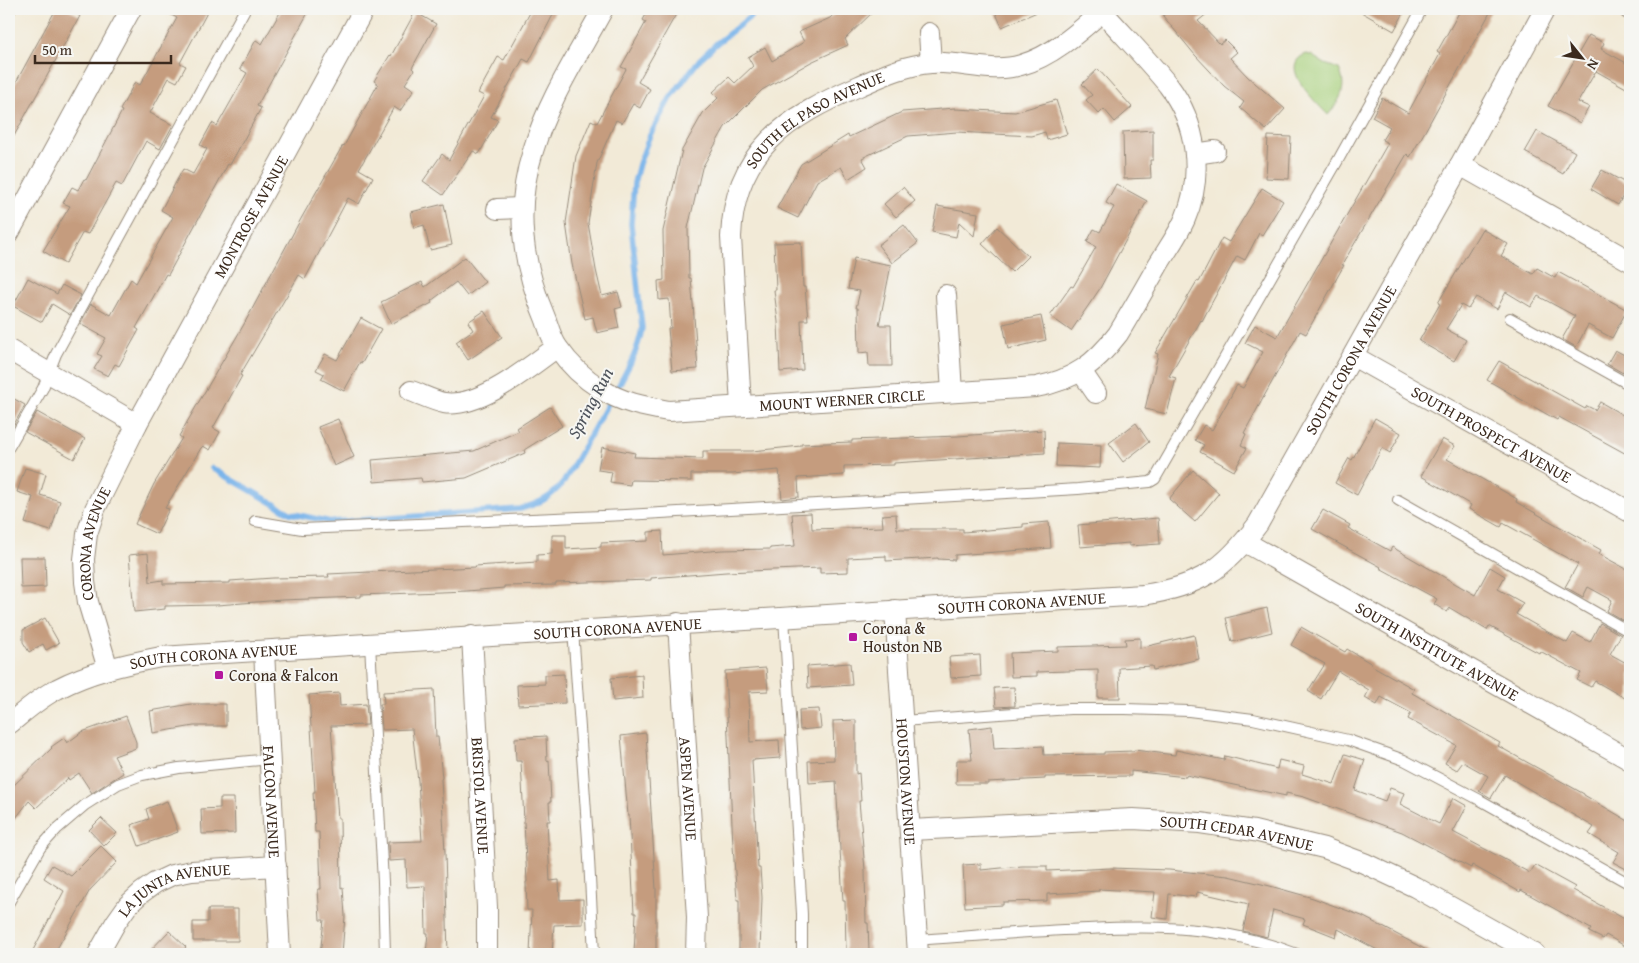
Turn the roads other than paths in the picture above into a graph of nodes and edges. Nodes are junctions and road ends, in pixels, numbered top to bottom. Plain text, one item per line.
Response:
1 (11, 9) edge
2 (131, 9) edge
3 (245, 9) edge
4 (364, 9) edge
5 (603, 9) edge
6 (1422, 9) edge
7 (1545, 9) edge
8 (1103, 10) edge
9 (9, 12) edge
10 (928, 33) dead end
11 (931, 63) junction
12 (1460, 165) junction
13 (497, 208) dead end
14 (522, 208) junction
15 (9, 233) edge
16 (1630, 261) edge
17 (946, 295) dead end
18 (1510, 318) dead end
19 (557, 347) junction
20 (9, 350) edge
21 (1353, 356) junction
22 (1081, 371) junction
23 (50, 373) junction
24 (1630, 385) edge
25 (411, 392) dead end
26 (952, 392) junction
27 (1096, 393) dead end
28 (740, 406) junction
29 (137, 424) junction
30 (9, 447) edge
31 (1398, 500) dead end
32 (1630, 512) edge
33 (255, 521) dead end
34 (1244, 542) junction
35 (894, 610) junction
36 (784, 617) junction
37 (678, 623) junction
38 (573, 630) junction
39 (1630, 632) edge
40 (472, 636) junction
41 (370, 644) junction
42 (264, 651) junction
43 (108, 669) junction
44 (902, 721) junction
45 (9, 724) edge
46 (270, 759) junction
47 (1630, 760) edge
48 (910, 830) junction
49 (276, 866) junction
50 (1630, 884) edge
51 (9, 902) edge
52 (917, 947) edge
53 (98, 954) edge
54 (280, 954) edge
55 (385, 954) edge
56 (487, 954) edge
57 (594, 954) edge
58 (696, 954) edge
59 (802, 954) edge
60 (1297, 954) edge
61 (1535, 954) edge

1 - 9 lane
2 - 15 street
3 - 23 lane
4 - 29 street, MONTROSE AVENUE
5 - 14 street, MOUNT WERNER CIRCLE
6 - 33 lane
7 - 12 street, SOUTH CORONA AVENUE
8 - 11 street, SOUTH EL PASO AVENUE
8 - 22 street, MOUNT WERNER CIRCLE
10 - 11 street
11 - 28 street, SOUTH EL PASO AVENUE
12 - 16 street
12 - 21 street, SOUTH CORONA AVENUE
13 - 14 street
14 - 19 street, MOUNT WERNER CIRCLE
17 - 26 street
18 - 24 lane
19 - 25 street
19 - 28 street, MOUNT WERNER CIRCLE
20 - 23 street
21 - 32 street, SOUTH PROSPECT AVENUE
21 - 34 street, SOUTH CORONA AVENUE
22 - 26 street, MOUNT WERNER CIRCLE
22 - 27 street
23 - 29 street
23 - 30 lane
26 - 28 street, MOUNT WERNER CIRCLE
29 - 43 street, CORONA AVENUE
31 - 39 lane
34 - 35 street, SOUTH CORONA AVENUE
34 - 47 street, SOUTH INSTITUTE AVENUE
35 - 36 street, SOUTH CORONA AVENUE
35 - 44 street, HOUSTON AVENUE
36 - 37 street, SOUTH CORONA AVENUE
36 - 59 lane
37 - 38 street, SOUTH CORONA AVENUE
37 - 58 street, ASPEN AVENUE
38 - 40 street, SOUTH CORONA AVENUE
38 - 57 lane
40 - 41 street, SOUTH CORONA AVENUE
40 - 56 street, BRISTOL AVENUE
41 - 42 street, SOUTH CORONA AVENUE
41 - 55 lane
42 - 43 street, SOUTH CORONA AVENUE
42 - 46 street, FALCON AVENUE
43 - 45 street, SOUTH CORONA AVENUE
44 - 48 street, HOUSTON AVENUE
44 - 50 lane
46 - 49 street, FALCON AVENUE
46 - 51 lane
48 - 52 street, HOUSTON AVENUE
48 - 61 street, SOUTH CEDAR AVENUE
49 - 53 street, LA JUNTA AVENUE
49 - 54 street, FALCON AVENUE
52 - 60 lane

